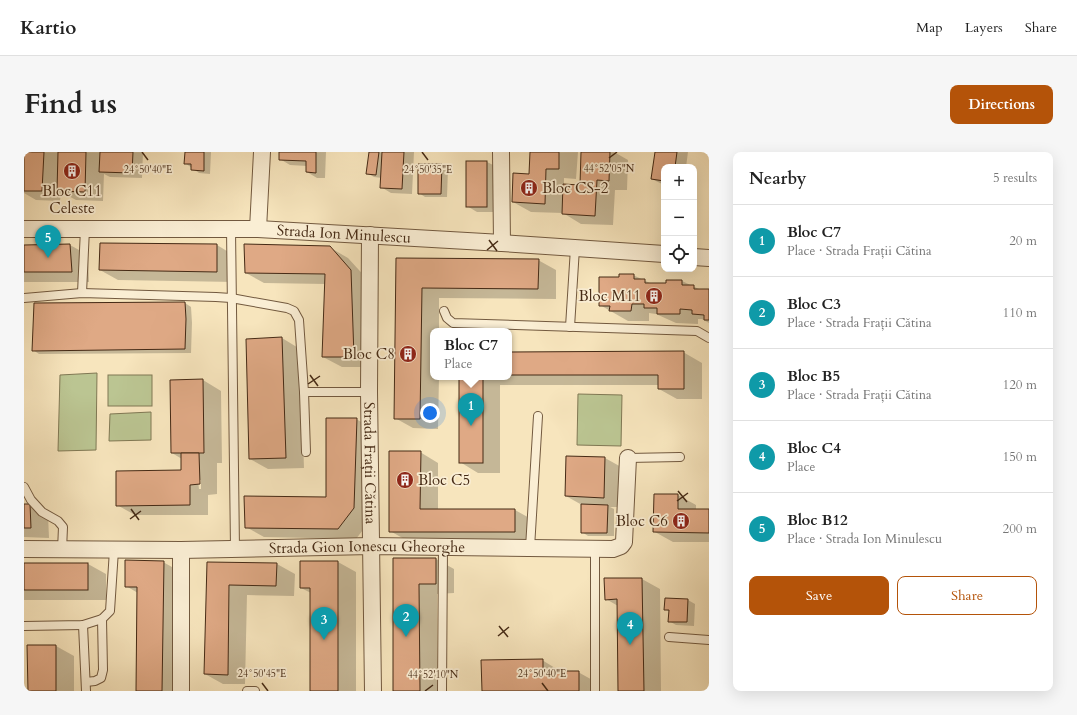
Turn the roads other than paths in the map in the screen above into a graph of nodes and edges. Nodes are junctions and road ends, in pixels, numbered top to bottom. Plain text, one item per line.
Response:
1 (262, 152) edge
2 (501, 152) edge
3 (24, 229) edge
4 (85, 229) junction
5 (231, 229) junction
6 (258, 229) junction
7 (370, 235) junction
8 (502, 243) junction
9 (576, 248) junction
10 (661, 254) edge
11 (697, 257) edge
12 (709, 258) edge
13 (82, 293) junction
14 (24, 298) edge
15 (231, 298) junction
16 (444, 311) dead end
17 (570, 327) junction
18 (709, 338) edge
19 (304, 392) junction
20 (369, 392) junction
21 (538, 416) dead end
22 (306, 452) dead end
23 (680, 457) dead end
24 (628, 458) joint
25 (24, 487) edge
26 (371, 546) junction
27 (444, 547) junction
28 (530, 548) junction
29 (595, 548) junction
30 (235, 549) junction
31 (24, 550) edge
32 (62, 550) junction
33 (114, 550) junction
34 (181, 550) junction
35 (102, 620) junction
36 (83, 624) junction
37 (24, 626) edge
38 (669, 637) dead end
39 (709, 640) edge
40 (86, 682) junction
41 (86, 691) edge
42 (181, 691) edge
43 (247, 691) edge
44 (255, 691) edge
45 (373, 691) edge
46 (442, 691) edge
47 (595, 691) edge

1 - 6 street
2 - 8 street
3 - 4 street, Strada Ion Minulescu
4 - 5 street, Strada Ion Minulescu
4 - 13 lane
5 - 6 street, Strada Ion Minulescu
5 - 15 lane
6 - 7 street, Strada Ion Minulescu
7 - 8 street, Strada Ion Minulescu
7 - 20 street, Strada Frații Cătina
8 - 9 street, Strada Ion Minulescu
9 - 10 street, Strada Ion Minulescu
9 - 17 lane
11 - 12 street
13 - 14 lane
13 - 15 lane
15 - 19 lane
15 - 30 lane
16 - 17 lane
17 - 18 lane
19 - 20 lane
19 - 22 lane
20 - 26 street, Strada Frații Cătina
21 - 28 lane
23 - 24 lane
24 - 29 street, Strada Gion Ionescu Gheorghe
25 - 32 lane
26 - 27 street, Strada Gion Ionescu Gheorghe
26 - 30 street, Strada Gion Ionescu Gheorghe
26 - 45 street, Strada Frații Cătina
27 - 28 street, Strada Gion Ionescu Gheorghe
27 - 46 lane
28 - 29 street, Strada Gion Ionescu Gheorghe
29 - 47 lane
30 - 34 street, Strada Gion Ionescu Gheorghe
31 - 32 street, Strada Gion Ionescu Gheorghe
32 - 33 street, Strada Gion Ionescu Gheorghe
33 - 34 street, Strada Gion Ionescu Gheorghe
33 - 35 lane
34 - 42 street
35 - 36 lane
35 - 40 lane
36 - 37 lane
36 - 40 lane
38 - 39 lane
40 - 41 lane
43 - 44 lane

